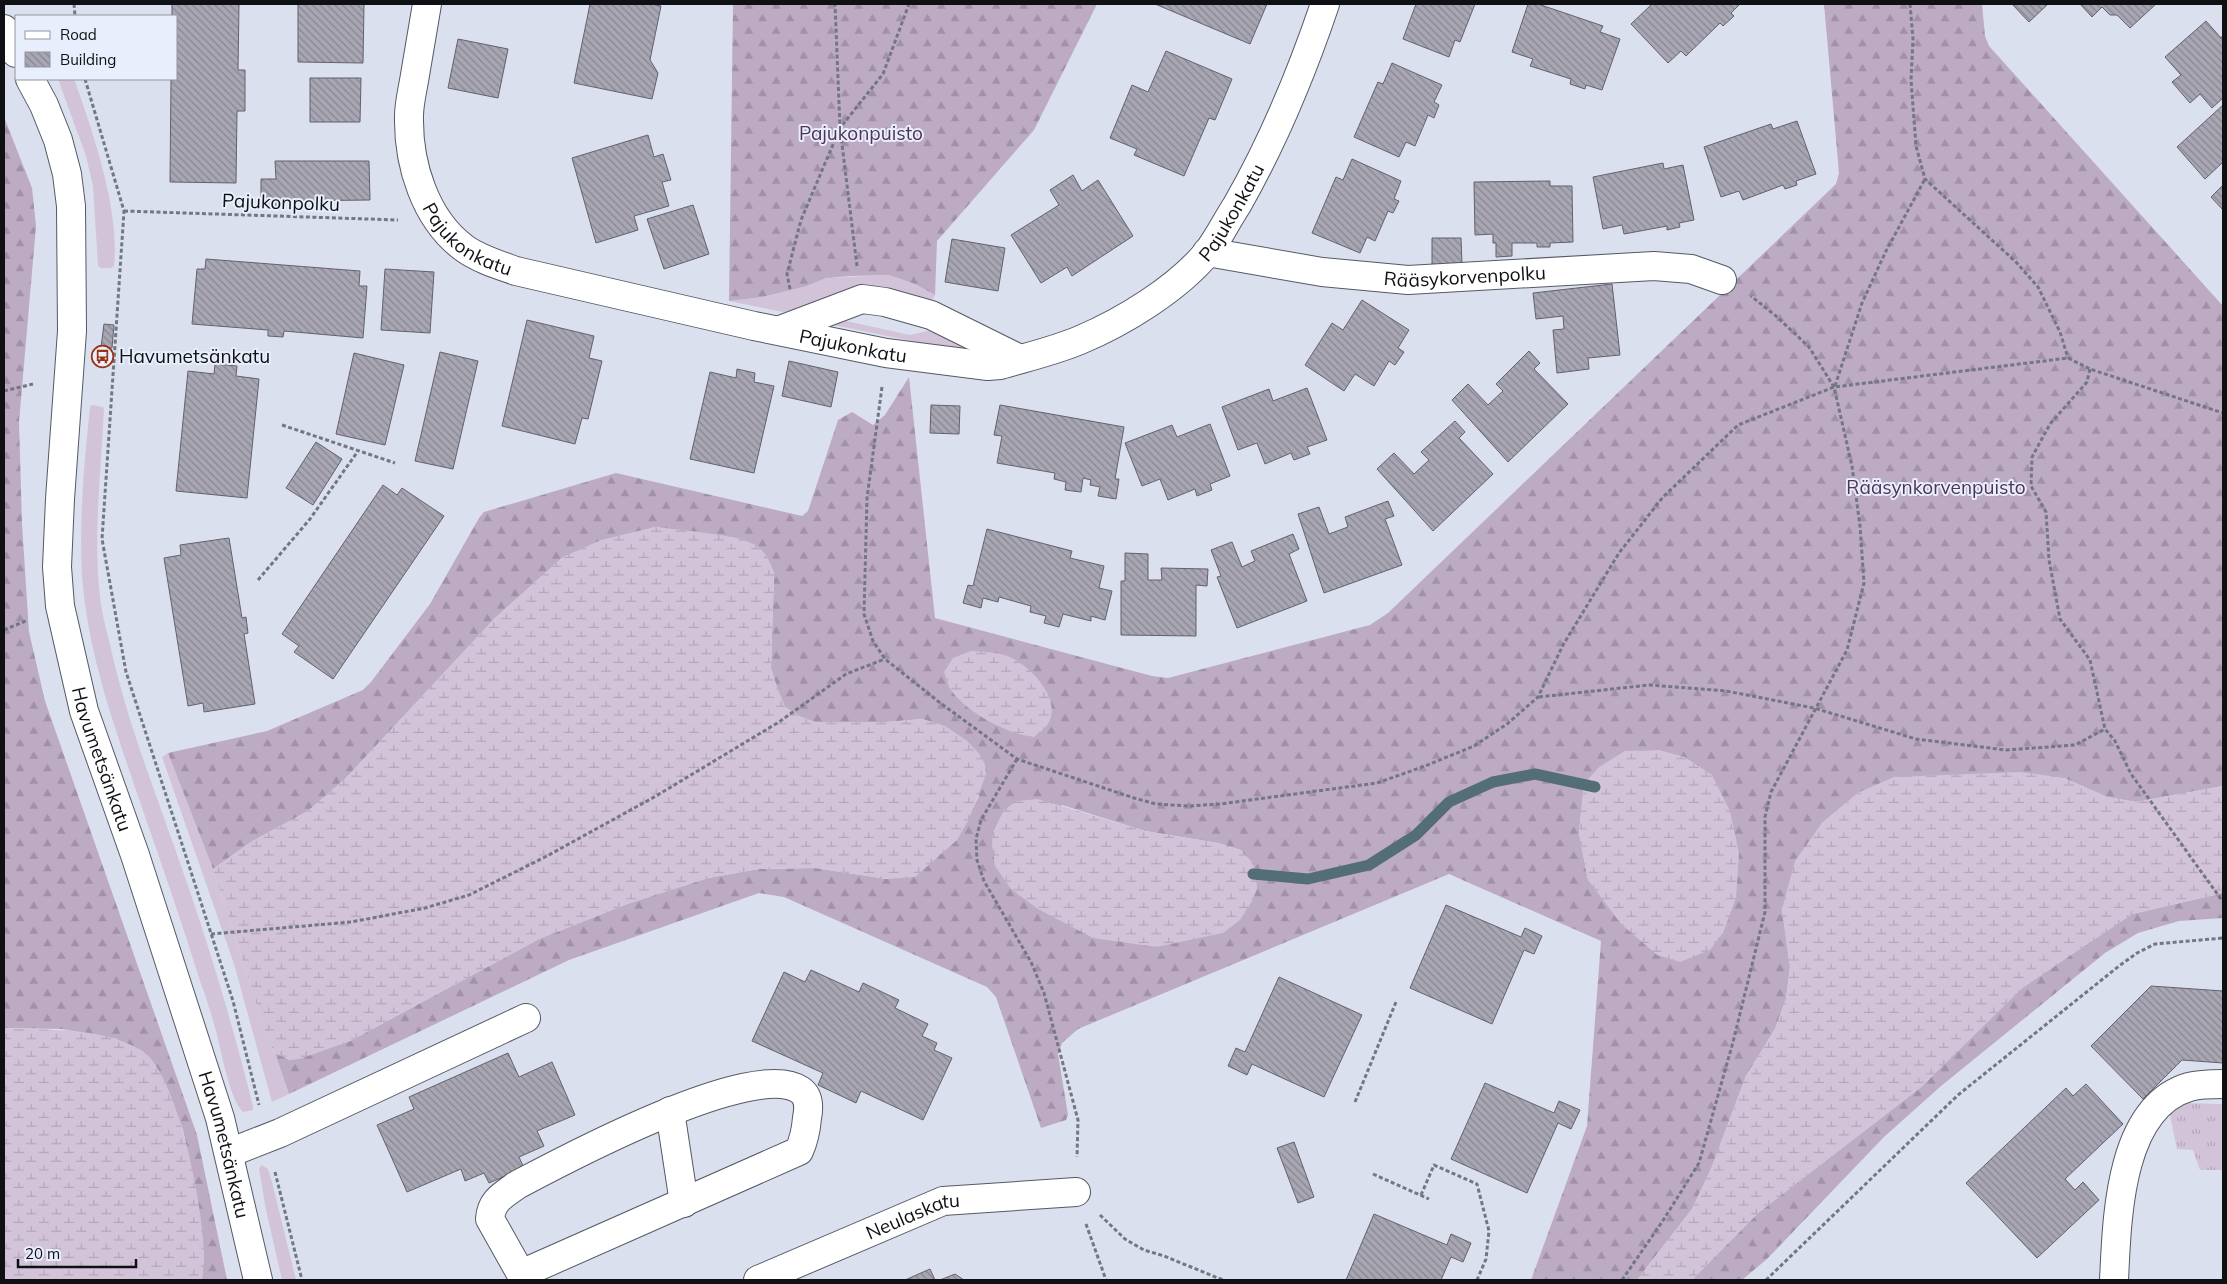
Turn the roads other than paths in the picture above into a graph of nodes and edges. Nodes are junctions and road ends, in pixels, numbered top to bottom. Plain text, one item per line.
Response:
1 (427, 4) edge
2 (1325, 4) edge
3 (4, 29) edge
4 (15, 51) edge
5 (31, 80) edge
6 (1207, 252) junction
7 (1722, 280) road end
8 (788, 327) junction
9 (1020, 359) junction
10 (526, 1018) dead end
11 (2223, 1084) edge
12 (670, 1112) junction
13 (229, 1153) junction
14 (1076, 1192) road end
15 (684, 1203) junction
16 (522, 1277) edge
17 (258, 1280) edge
18 (758, 1280) edge
19 (2114, 1280) edge

1 - 8 street, Pajukonkatu
2 - 6 street, Pajukonkatu
3 - 4 street
5 - 13 street, Havumetsänkatu
6 - 7 street, Rääsykorvenpolku
6 - 9 street, Pajukonkatu
8 - 9 street, Pajukonkatu
8 - 9 street
10 - 13 street
11 - 19 street
12 - 15 street
12 - 15 street
12 - 16 street
13 - 17 street, Havumetsänkatu
14 - 18 street, Neulaskatu
15 - 16 street

